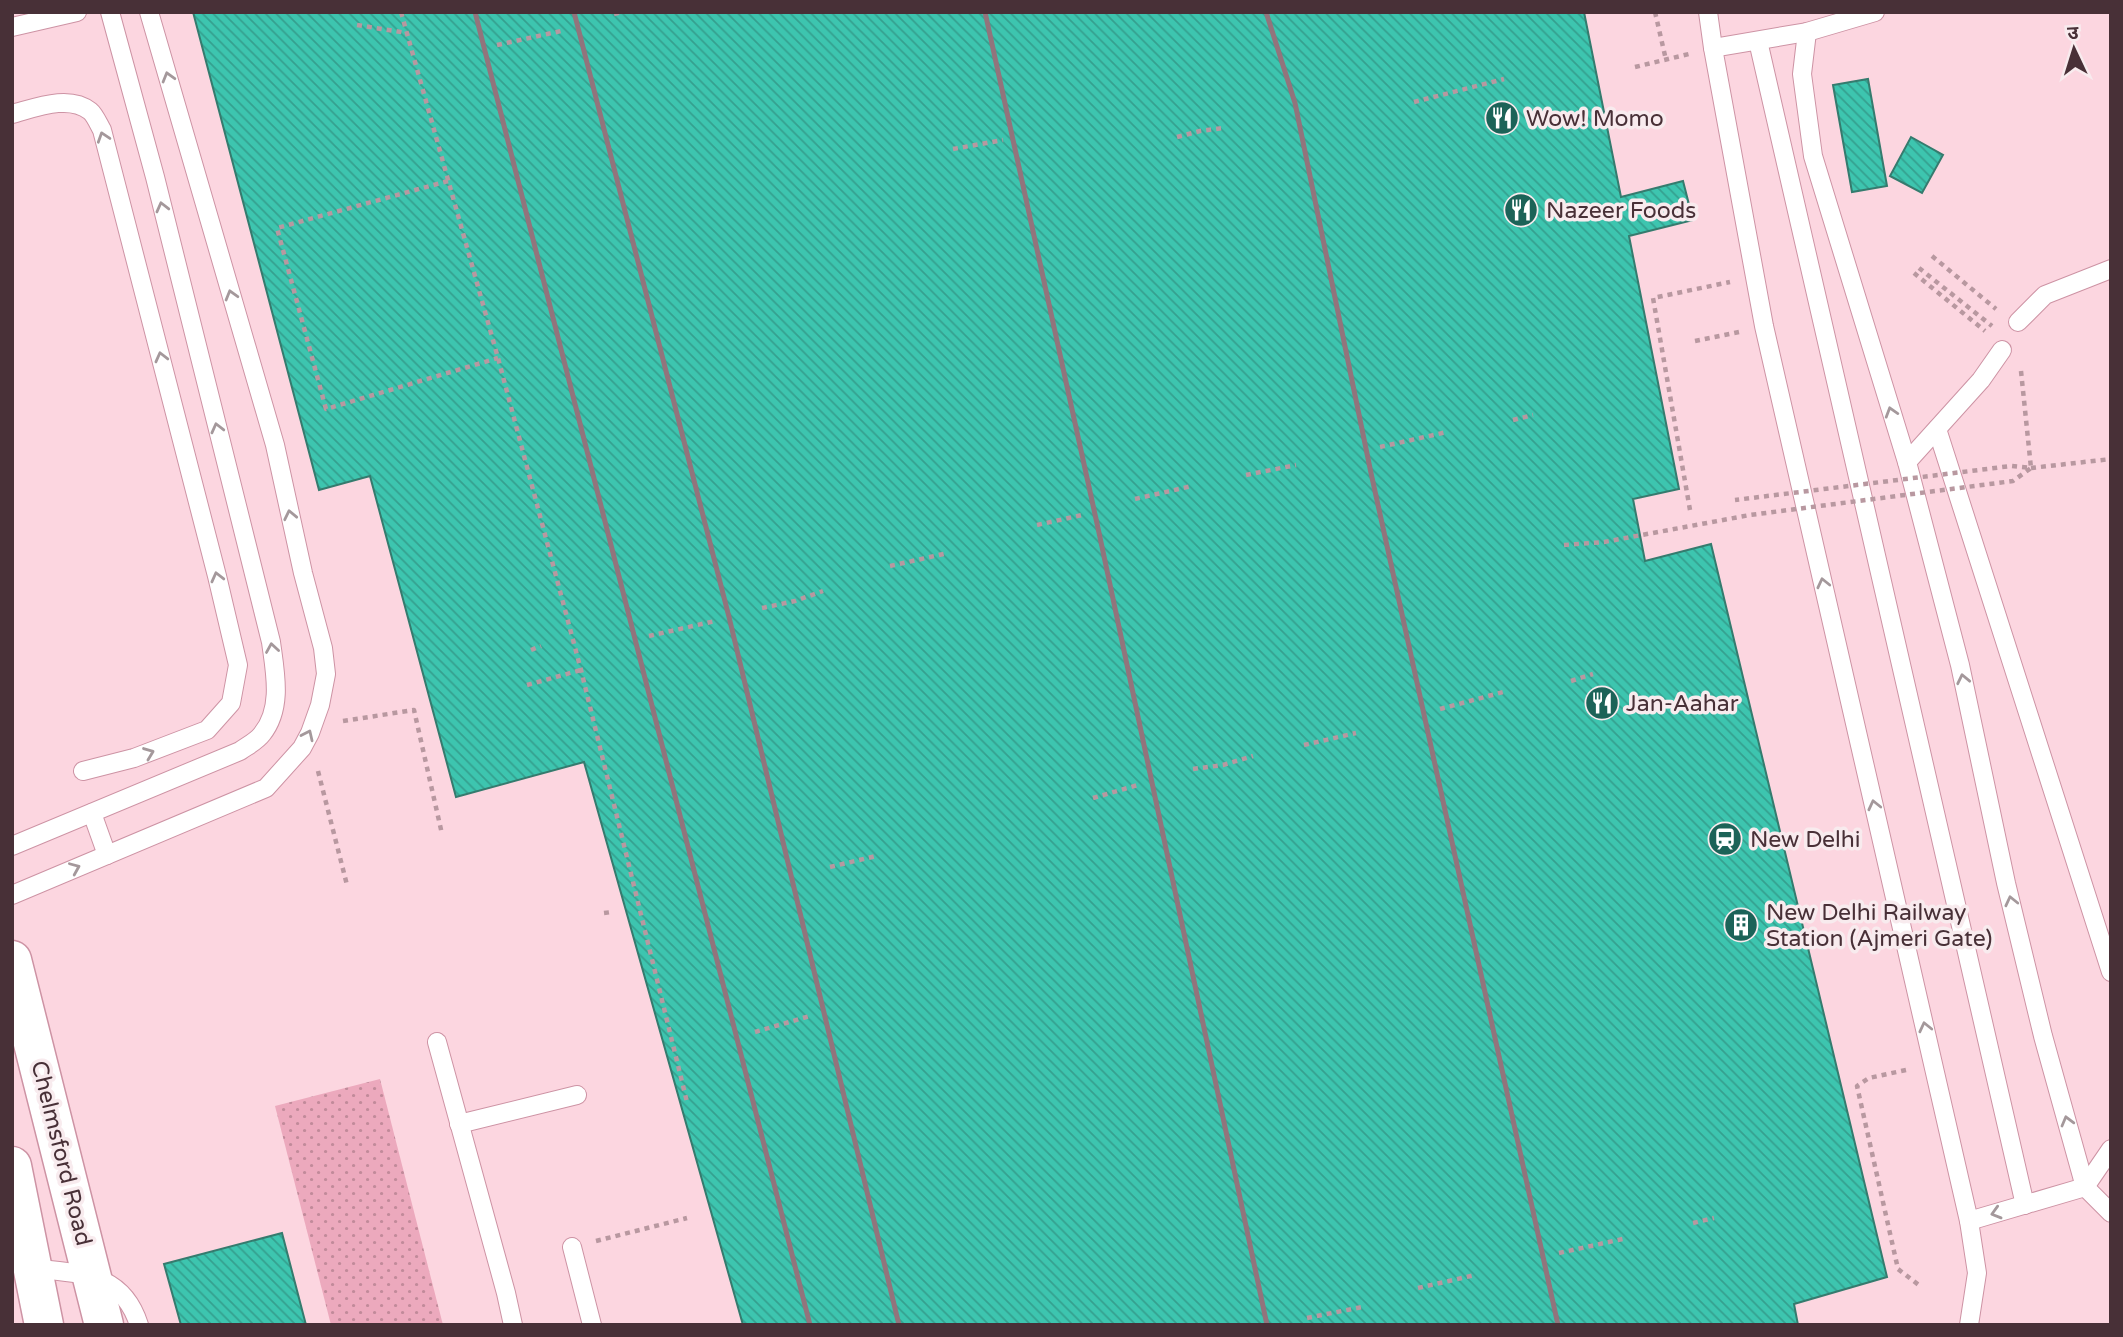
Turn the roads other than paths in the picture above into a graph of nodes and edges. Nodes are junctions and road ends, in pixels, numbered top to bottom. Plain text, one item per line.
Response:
1 (77, 12) edge
2 (110, 12) edge
3 (149, 12) edge
4 (1708, 12) edge
5 (1875, 12) edge
6 (56, 15) edge
7 (29, 18) edge
8 (12, 27) edge
9 (1807, 32) junction
10 (1758, 41) junction
11 (1713, 48) junction
12 (12, 114) edge
13 (2111, 268) edge
14 (2010, 318) road end
15 (2002, 350) dead end
16 (1937, 429) junction
17 (1907, 462) junction
18 (83, 771) dead end
19 (92, 813) junction
20 (12, 846) edge
21 (107, 855) junction
22 (12, 895) edge
23 (16, 971) edge
24 (2111, 972) edge
25 (436, 1042) dead end
26 (577, 1095) dead end
27 (459, 1124) junction
28 (2111, 1149) edge
29 (12, 1166) edge
30 (2085, 1187) junction
31 (2025, 1205) junction
32 (2111, 1213) edge
33 (1969, 1221) junction
34 (572, 1247) road end
35 (32, 1268) junction
36 (93, 1276) junction
37 (44, 1325) edge
38 (104, 1325) edge
39 (139, 1325) edge
40 (513, 1325) edge
41 (592, 1325) edge
42 (1969, 1325) edge

1 - 6 lane
19 -> 2 lane
21 -> 3 lane
4 - 11 lane
5 - 9 lane
6 - 7 lane
7 - 8 lane
9 - 10 lane
17 -> 9 lane
10 - 11 lane
10 - 31 lane
33 -> 11 lane
18 -> 12 lane
13 - 14 lane
15 - 16 lane
16 - 17 lane
16 - 24 lane
30 -> 17 lane
19 - 20 lane
19 - 21 lane
22 -> 21 lane
23 - 36 main road, Chelmsford Road
25 - 27 lane
26 - 27 lane
27 - 40 lane
28 - 30 lane
29 - 35 main road
30 - 31 lane
30 - 32 lane
31 -> 33 lane
33 - 42 lane
34 - 41 lane
35 - 36 lane
35 - 37 main road
36 - 38 main road, Chelmsford Road
36 - 39 lane

